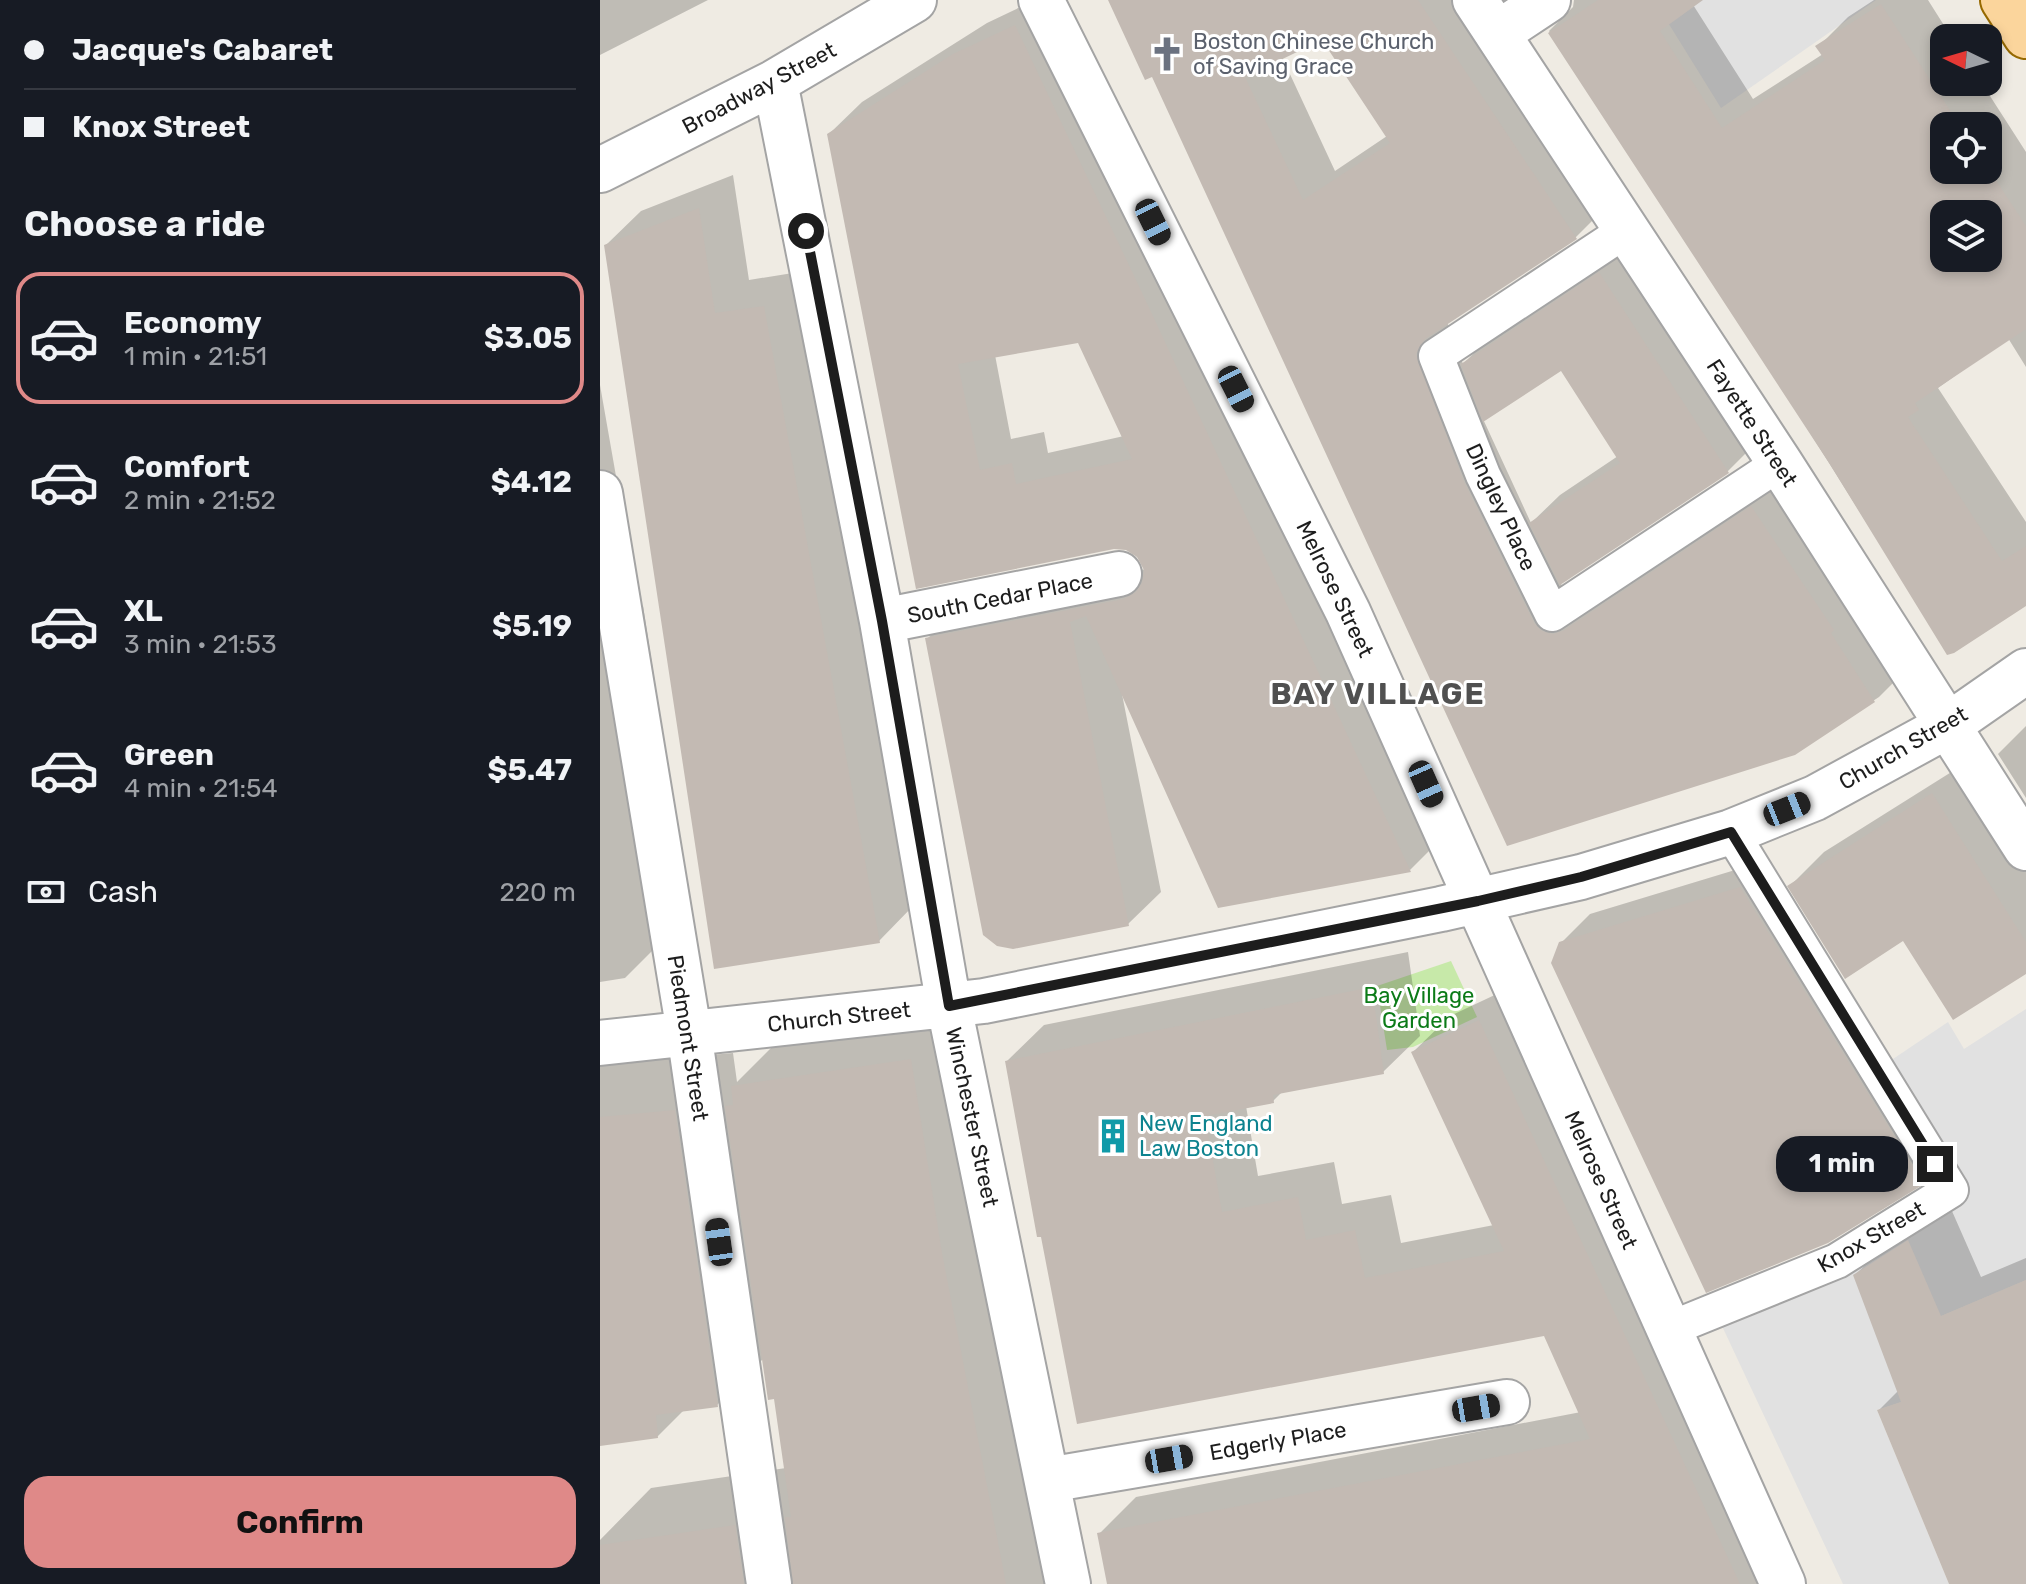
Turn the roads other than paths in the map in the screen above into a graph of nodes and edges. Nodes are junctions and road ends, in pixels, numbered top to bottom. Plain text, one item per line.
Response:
1 (914, 0) edge
2 (1041, 0) edge
3 (1548, 0) edge
4 (2003, 0) edge
5 (1487, 17) edge
6 (2026, 36) edge
7 (775, 82) junction
8 (600, 170) edge
9 (1625, 231) junction
10 (1780, 463) junction
11 (600, 493) edge
12 (1119, 574) dead end
13 (882, 621) junction
14 (610, 622) edge
15 (2026, 671) edge
16 (1947, 726) junction
17 (1731, 832) junction
18 (2026, 848) edge
19 (1478, 901) junction
20 (949, 1006) junction
21 (689, 1032) junction
22 (600, 1043) edge
23 (1667, 1330) junction
24 (1507, 1402) dead end
25 (1048, 1480) junction
26 (769, 1584) edge
27 (1068, 1584) edge
28 (1783, 1584) edge

1 - 7 street, Broadway Street
2 - 19 street, Melrose Street
3 - 5 street
4 - 6 main road
5 - 9 street, Fayette Street
7 - 8 street, Broadway Street
7 - 13 street, Winchester Street
9 - 10 street, Fayette Street
9 - 10 lane, Dingley Place
10 - 16 street, Fayette Street
11 - 14 street, Piedmont Street
12 - 13 street, South Cedar Place
13 - 20 street, Winchester Street
14 - 21 street, Piedmont Street
15 - 16 street, Church Street
16 - 17 street, Church Street
16 - 18 street, Fayette Street
17 - 19 street, Church Street
17 - 23 lane, Knox Street
19 - 20 street, Church Street
19 - 23 street, Melrose Street
20 - 21 street, Church Street
20 - 25 street, Winchester Street
21 - 22 street, Church Street
21 - 26 street, Piedmont Street
23 - 28 street, Melrose Street
24 - 25 street, Edgerly Place
25 - 27 street, Winchester Street

